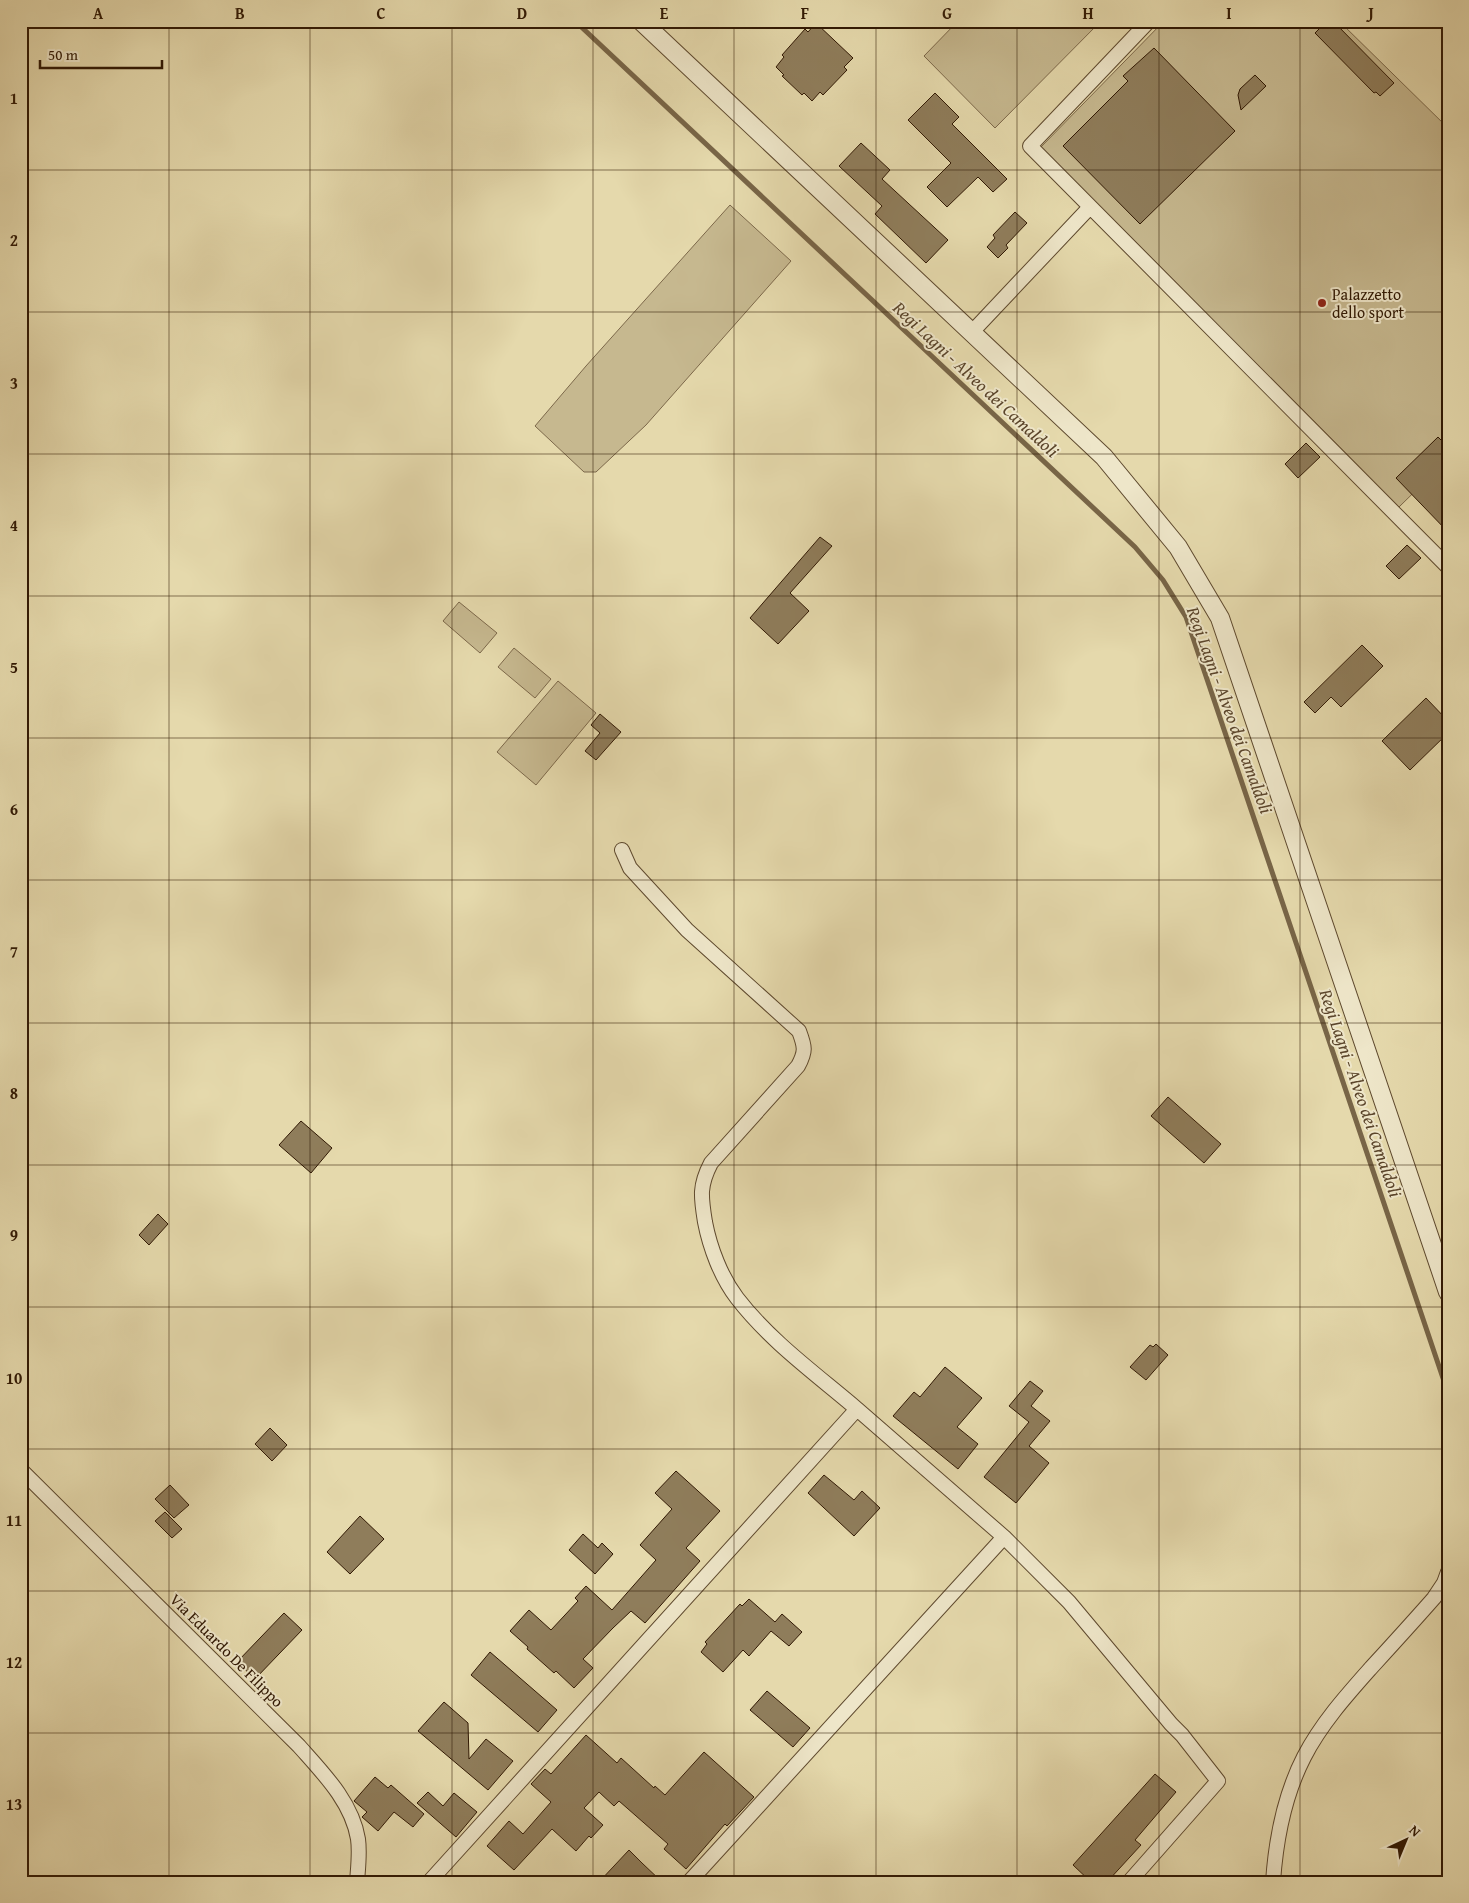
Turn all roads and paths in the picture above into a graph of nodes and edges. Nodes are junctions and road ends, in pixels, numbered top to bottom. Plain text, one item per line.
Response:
1 (641, 21) edge
2 (1149, 21) edge
3 (1090, 207) junction
4 (972, 332) junction
5 (1448, 567) edge
6 (622, 850) dead end
7 (1448, 1292) edge
8 (857, 1409) junction
9 (21, 1470) edge
10 (1004, 1537) junction
11 (1448, 1572) edge
12 (357, 1882) edge
13 (430, 1882) edge
14 (689, 1882) edge
15 (1129, 1882) edge
16 (1273, 1882) edge

1 - 4 street
2 - 3 street
3 - 4 street
3 - 5 street
4 - 7 street
6 - 8 street
8 - 10 street
8 - 13 street
9 - 12 street, Via Eduardo De Filippo
10 - 14 street
10 - 15 street
11 - 16 street

